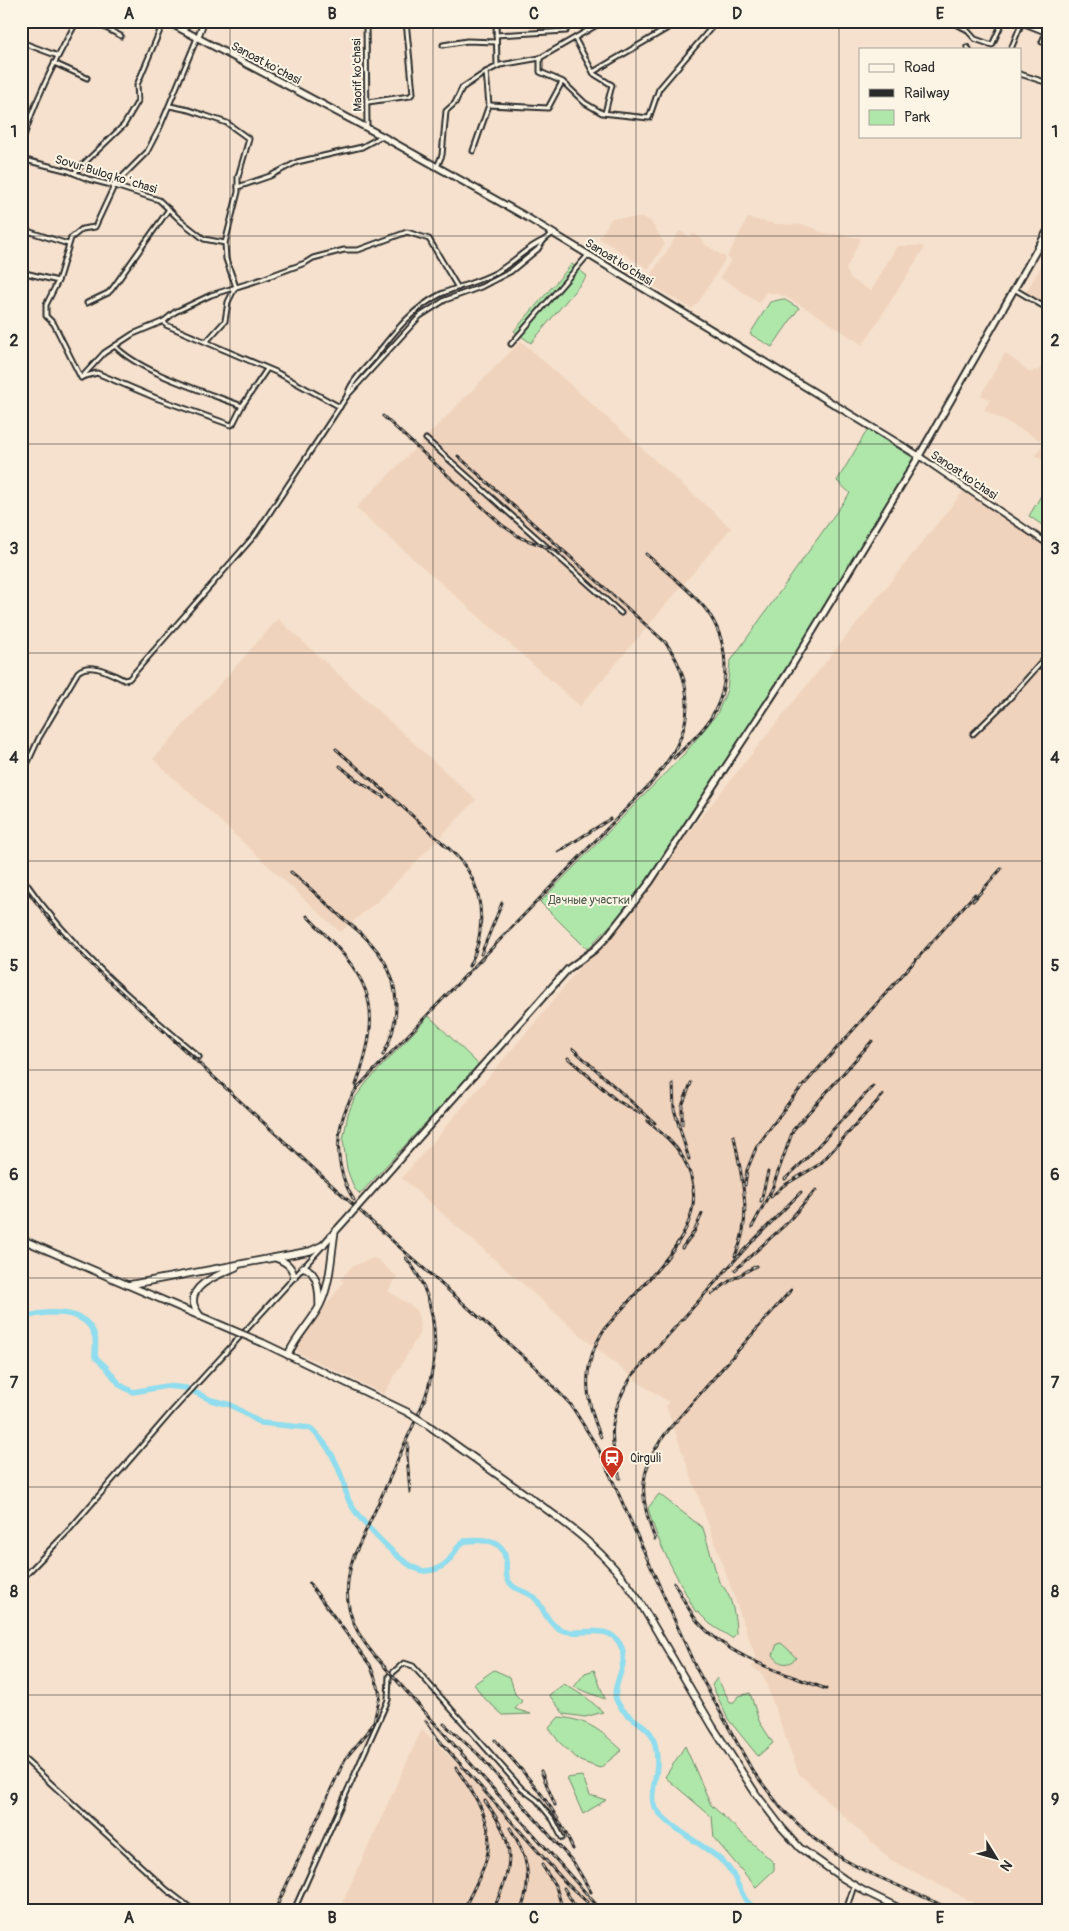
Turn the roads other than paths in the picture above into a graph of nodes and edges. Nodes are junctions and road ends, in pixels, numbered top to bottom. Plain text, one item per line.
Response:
1 (78, 21) edge
2 (92, 21) edge
3 (165, 21) edge
4 (204, 21) edge
5 (366, 21) edge
6 (406, 21) edge
7 (496, 21) edge
8 (604, 21) edge
9 (680, 21) edge
10 (717, 21) edge
11 (949, 21) edge
12 (1003, 21) edge
13 (1034, 21) edge
14 (1021, 22) edge
15 (1046, 27) edge
16 (566, 31) dead end
17 (121, 36) dead end
18 (496, 36) junction
19 (198, 37) junction
20 (574, 39) junction
21 (21, 42) edge
22 (496, 42) junction
23 (1042, 42) dead end
24 (442, 45) dead end
25 (1011, 48) edge
26 (58, 56) junction
27 (540, 58) junction
28 (54, 63) junction
29 (497, 66) junction
30 (486, 72) junction
31 (593, 72) junction
32 (1022, 75) edge
33 (87, 78) dead end
34 (562, 82) junction
35 (1048, 83) edge
36 (368, 102) junction
37 (489, 105) junction
38 (170, 106) junction
39 (605, 113) junction
40 (367, 129) junction
41 (382, 136) junction
42 (21, 146) edge
43 (473, 151) dead end
44 (21, 159) edge
45 (437, 167) junction
46 (74, 173) junction
47 (115, 186) junction
48 (238, 187) junction
49 (169, 209) junction
50 (21, 229) edge
51 (1048, 230) edge
52 (553, 233) junction
53 (544, 240) junction
54 (225, 243) junction
55 (68, 244) junction
56 (588, 255) junction
57 (21, 272) edge
58 (58, 281) junction
59 (236, 287) junction
60 (458, 288) junction
61 (1014, 289) junction
62 (442, 294) junction
63 (445, 300) junction
64 (87, 303) dead end
65 (1048, 308) edge
66 (164, 321) junction
67 (206, 342) junction
68 (511, 344) dead end
69 (115, 346) junction
70 (266, 369) junction
71 (358, 376) junction
72 (81, 378) junction
73 (363, 379) junction
74 (347, 396) junction
75 (242, 406) junction
76 (340, 407) junction
77 (426, 439) dead end
78 (919, 456) junction
79 (1048, 544) edge
80 (621, 613) dead end
81 (1048, 655) edge
82 (973, 734) dead end
83 (21, 771) edge
84 (21, 876) edge
85 (199, 1057) dead end
86 (335, 1231) junction
87 (21, 1239) edge
88 (323, 1246) junction
89 (276, 1258) junction
90 (243, 1264) junction
91 (303, 1267) junction
92 (294, 1278) junction
93 (128, 1285) junction
94 (319, 1306) junction
95 (200, 1316) junction
96 (288, 1355) junction
97 (21, 1580) edge
98 (21, 1756) edge
99 (562, 1838) dead end
100 (854, 1886) junction
101 (193, 1910) edge
102 (294, 1910) edge
103 (846, 1910) edge
104 (903, 1910) edge

1 - 26 street
2 - 17 street
3 - 19 main road, Sanoat ko'chasi
3 - 46 street
4 - 19 street
5 - 36 street, Maorif ko'chasi
6 - 36 street
7 - 18 street
8 - 20 street
9 - 31 street
10 - 39 street
11 - 12 street
13 - 15 main road
14 - 15 main road
14 - 25 street
15 - 23 street
16 - 18 street
18 - 22 street
19 - 38 street
19 - 40 main road, Sanoat ko'chasi
20 - 27 street
20 - 31 street
21 - 26 street
22 - 24 street
22 - 29 street
26 - 28 street
27 - 29 street
27 - 34 street
28 - 33 street
28 - 42 street
29 - 30 street
30 - 37 street
30 - 45 street
31 - 39 street
32 - 35 street
34 - 37 street
34 - 39 street
36 - 40 street, Maorif ko'chasi
37 - 43 street
38 - 47 street
38 - 48 street
40 - 41 main road, Sanoat ko'chasi
41 - 45 main road, Sanoat ko'chasi
41 - 48 street
44 - 46 street, Sovur Buloq koʻchasi
45 - 52 main road, Sanoat ko'chasi
46 - 47 street, Sovur Buloq koʻchasi
47 - 49 street, Sovur Buloq koʻchasi
47 - 55 street
48 - 54 street
49 - 54 street, Sovur Buloq koʻchasi
49 - 64 street
50 - 55 street
51 - 61 main road
52 - 53 street
52 - 56 main road, Sanoat ko'chasi
53 - 60 street
53 - 63 street
54 - 59 street
55 - 58 street
56 - 68 street
56 - 78 main road, Sanoat ko'chasi
57 - 58 street
58 - 72 street
59 - 60 street
59 - 66 street
59 - 67 street
60 - 62 street
61 - 65 street
61 - 78 main road
62 - 63 street
62 - 71 street
63 - 73 street
66 - 67 street
66 - 69 street
67 - 70 street
69 - 72 street
69 - 75 street
70 - 75 street
70 - 76 street
71 - 73 street
71 - 74 street
72 - 75 street
73 - 74 street
74 - 76 street
76 - 83 street
77 - 80 street
78 - 79 street, Sanoat ko'chasi
78 - 86 main road, bridge
81 - 82 street
84 - 85 street
86 - 88 main road
86 - 94 main road
87 - 93 main road
88 - 89 main road
88 - 91 street
89 - 90 main road
89 - 92 main road
90 - 93 main road
90 - 95 main road
91 - 92 street
91 - 94 main road
92 - 97 street
93 - 95 main road
94 - 96 main road
95 - 96 main road, bridge
96 - 100 main road, bridge
98 - 101 street
99 - 102 street
100 - 103 street
100 - 104 main road

